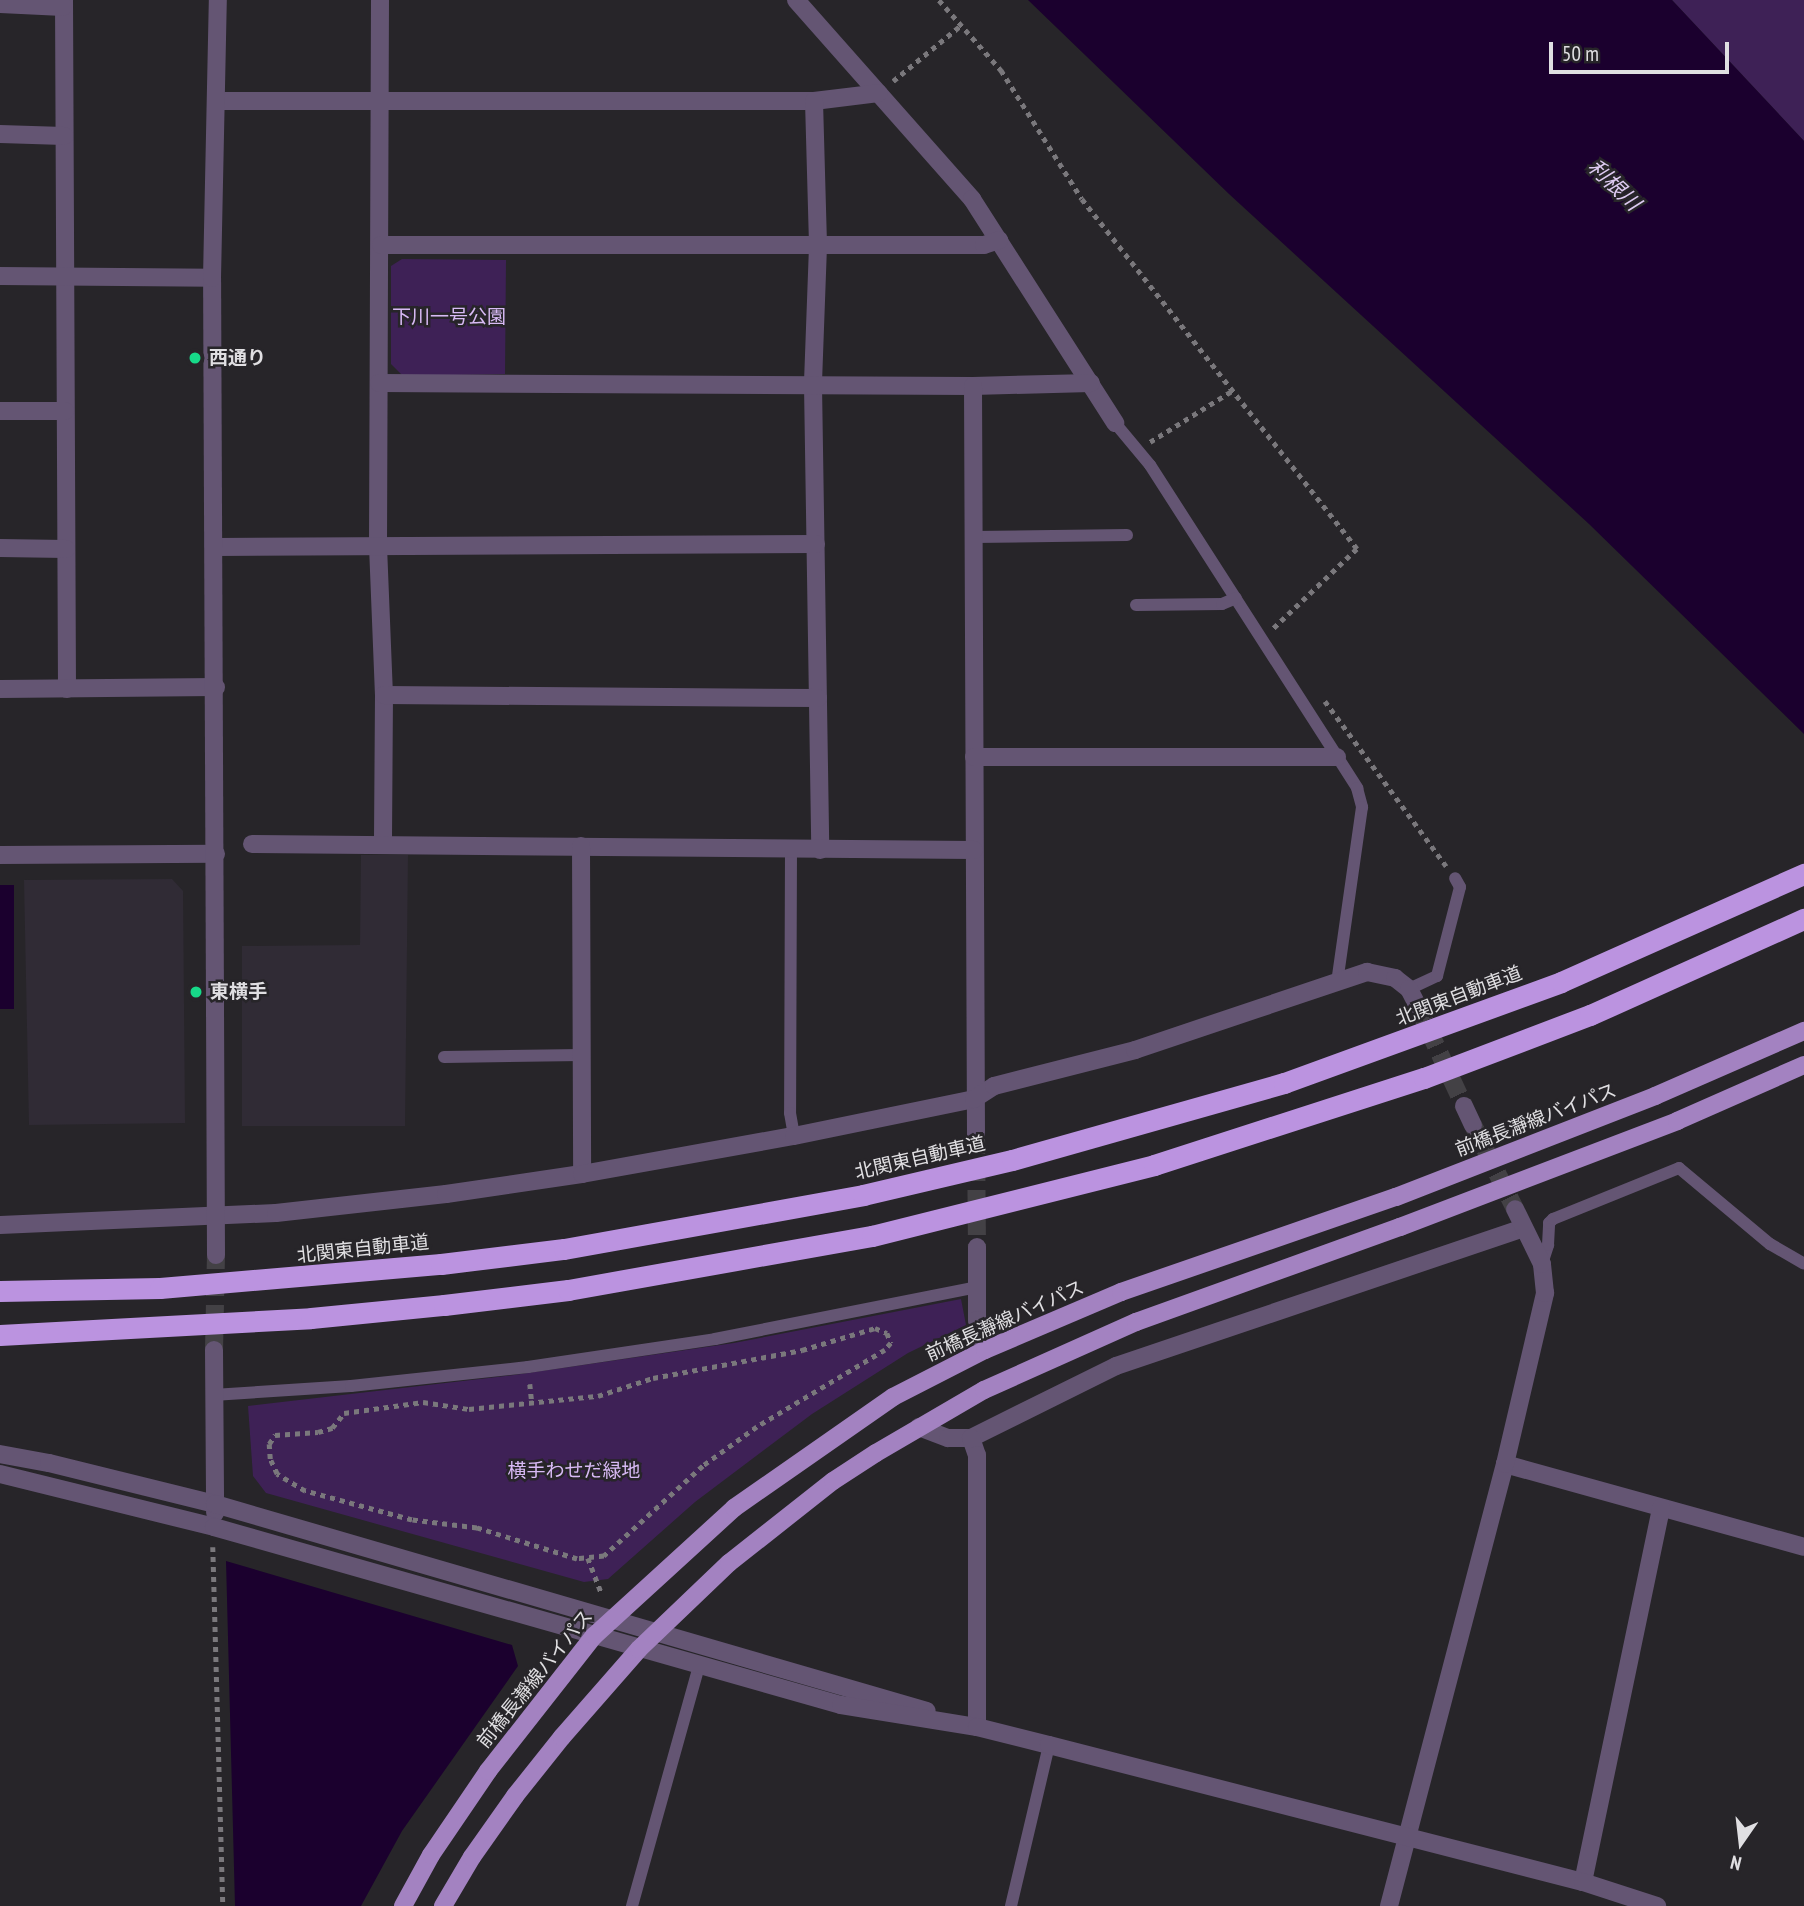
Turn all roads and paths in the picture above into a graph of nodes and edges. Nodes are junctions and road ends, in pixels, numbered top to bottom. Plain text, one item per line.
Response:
1 (218, 0) edge
2 (380, 0) edge
3 (796, 0) edge
4 (939, 0) edge
5 (0, 4) edge
6 (63, 4) edge
7 (960, 26) junction
8 (879, 93) junction
9 (216, 101) junction
10 (814, 101) junction
11 (380, 102) junction
12 (0, 134) edge
13 (64, 136) junction
14 (999, 240) junction
15 (381, 245) junction
16 (818, 246) junction
17 (0, 276) edge
18 (65, 278) junction
19 (212, 278) junction
20 (379, 383) junction
21 (1091, 383) junction
22 (813, 385) junction
23 (973, 386) junction
24 (1232, 391) junction
25 (0, 411) edge
26 (65, 411) junction
27 (1115, 423) joint
28 (1138, 450) junction
29 (1127, 535) dead end
30 (973, 537) junction
31 (816, 544) junction
32 (378, 546) junction
33 (215, 547) junction
34 (0, 548) edge
35 (66, 549) junction
36 (1236, 598) junction
37 (1136, 604) dead end
38 (1281, 640) dead end
39 (216, 687) junction
40 (0, 689) edge
41 (67, 689) junction
42 (1320, 694) dead end
43 (384, 695) junction
44 (818, 698) junction
45 (974, 757) junction
46 (1337, 757) junction
47 (252, 844) dead end
48 (383, 844) junction
49 (581, 846) junction
50 (791, 849) junction
51 (820, 850) junction
52 (974, 850) junction
53 (216, 854) junction
54 (0, 855) edge
55 (1804, 874) edge
56 (1455, 878) joint
57 (1804, 919) edge
58 (1337, 983) junction
59 (1409, 989) junction
60 (1417, 1005) tunnel mouth
61 (1804, 1031) edge
62 (581, 1055) junction
63 (444, 1057) dead end
64 (1804, 1065) edge
65 (974, 1098) junction
66 (1464, 1106) tunnel mouth
67 (1473, 1125) tunnel mouth
68 (794, 1136) junction
69 (976, 1136) tunnel mouth
70 (582, 1174) junction
71 (1515, 1209) tunnel mouth
72 (215, 1217) junction
73 (0, 1225) edge
74 (1523, 1228) junction
75 (977, 1247) tunnel mouth
76 (216, 1255) tunnel mouth
77 (1542, 1264) junction
78 (1804, 1264) edge
79 (977, 1287) junction
80 (0, 1292) edge
81 (0, 1335) edge
82 (214, 1350) tunnel mouth
83 (985, 1350) junction
84 (214, 1395) junction
85 (919, 1427) junction
86 (971, 1437) junction
87 (0, 1454) edge
88 (1504, 1464) junction
89 (0, 1474) edge
90 (215, 1504) junction
91 (1661, 1508) junction
92 (214, 1535) junction
93 (1804, 1547) edge
94 (588, 1558) junction
95 (602, 1594) dead end
96 (612, 1618) junction
97 (657, 1631) junction
98 (594, 1636) junction
99 (639, 1649) junction
100 (699, 1666) junction
101 (977, 1727) junction
102 (1049, 1745) junction
103 (1409, 1838) junction
104 (1583, 1882) junction
105 (222, 1906) edge
106 (402, 1906) edge
107 (443, 1906) edge
108 (632, 1906) edge
109 (1011, 1906) edge
110 (1389, 1906) edge
111 (1657, 1906) edge

1 - 9 street
2 - 11 street
3 - 8 street
4 - 7 path
5 - 6 street
6 - 13 street
7 - 8 path
7 - 24 path
8 - 10 street
8 - 14 street
9 - 11 street
9 - 19 street
10 - 11 street
10 - 16 street
11 - 15 street
12 - 13 street
13 - 18 street
14 - 16 street
14 - 21 street
15 - 16 street
15 - 20 street
16 - 22 street
17 - 18 street
18 - 19 street
18 - 26 street
19 - 33 street
20 - 22 street
20 - 32 street
21 - 23 street
21 - 27 street
22 - 23 street
22 - 31 street
23 - 30 street
24 - 28 path
24 - 38 path
25 - 26 street
26 - 35 street
27 - 28 lane
28 - 36 lane
29 - 30 lane
30 - 45 street
31 - 32 street
31 - 44 street
32 - 33 street
32 - 43 street
33 - 39 street
34 - 35 street
35 - 41 street
36 - 37 lane
36 - 46 lane
39 - 41 street
39 - 53 street
40 - 41 street
42 - 56 path
43 - 44 street
43 - 48 street
44 - 51 street
45 - 46 street
45 - 52 street
46 - 58 lane
47 - 48 street
48 - 49 street
49 - 50 street
49 - 62 street
50 - 51 street
50 - 68 lane
51 - 52 street
52 - 65 street
53 - 54 street
53 - 72 street
55 - 80 highway, 北関東自動車道
56 - 59 lane
57 - 81 highway
58 - 59 street
58 - 65 street
59 - 60 street
61 - 83 main road, 前橋長瀞線バイパス
62 - 63 lane
62 - 70 street
64 - 85 main road
65 - 68 street
65 - 69 street
66 - 67 street
68 - 70 street
70 - 72 street
71 - 74 street
72 - 73 street
72 - 76 street
74 - 77 street
74 - 86 street
75 - 79 street
77 - 78 lane
77 - 88 street
79 - 83 street
79 - 84 lane
82 - 84 street
83 - 96 main road, 前橋長瀞線バイパス
84 - 90 street
85 - 86 street
85 - 97 main road
86 - 101 street
87 - 90 street
88 - 91 street
88 - 103 street
89 - 92 street
90 - 92 street
90 - 96 street
91 - 93 street
91 - 104 street
92 - 98 street
92 - 105 path
94 - 94 path
94 - 95 path
96 - 97 street
96 - 98 main road, 前橋長瀞線バイパス
97 - 99 main road
97 - 101 street
98 - 99 street
98 - 106 main road, 前橋長瀞線バイパス
99 - 100 street
99 - 107 main road
100 - 101 street
100 - 108 lane
101 - 102 street
102 - 103 street
102 - 109 lane
103 - 104 street
103 - 110 street
104 - 111 street

